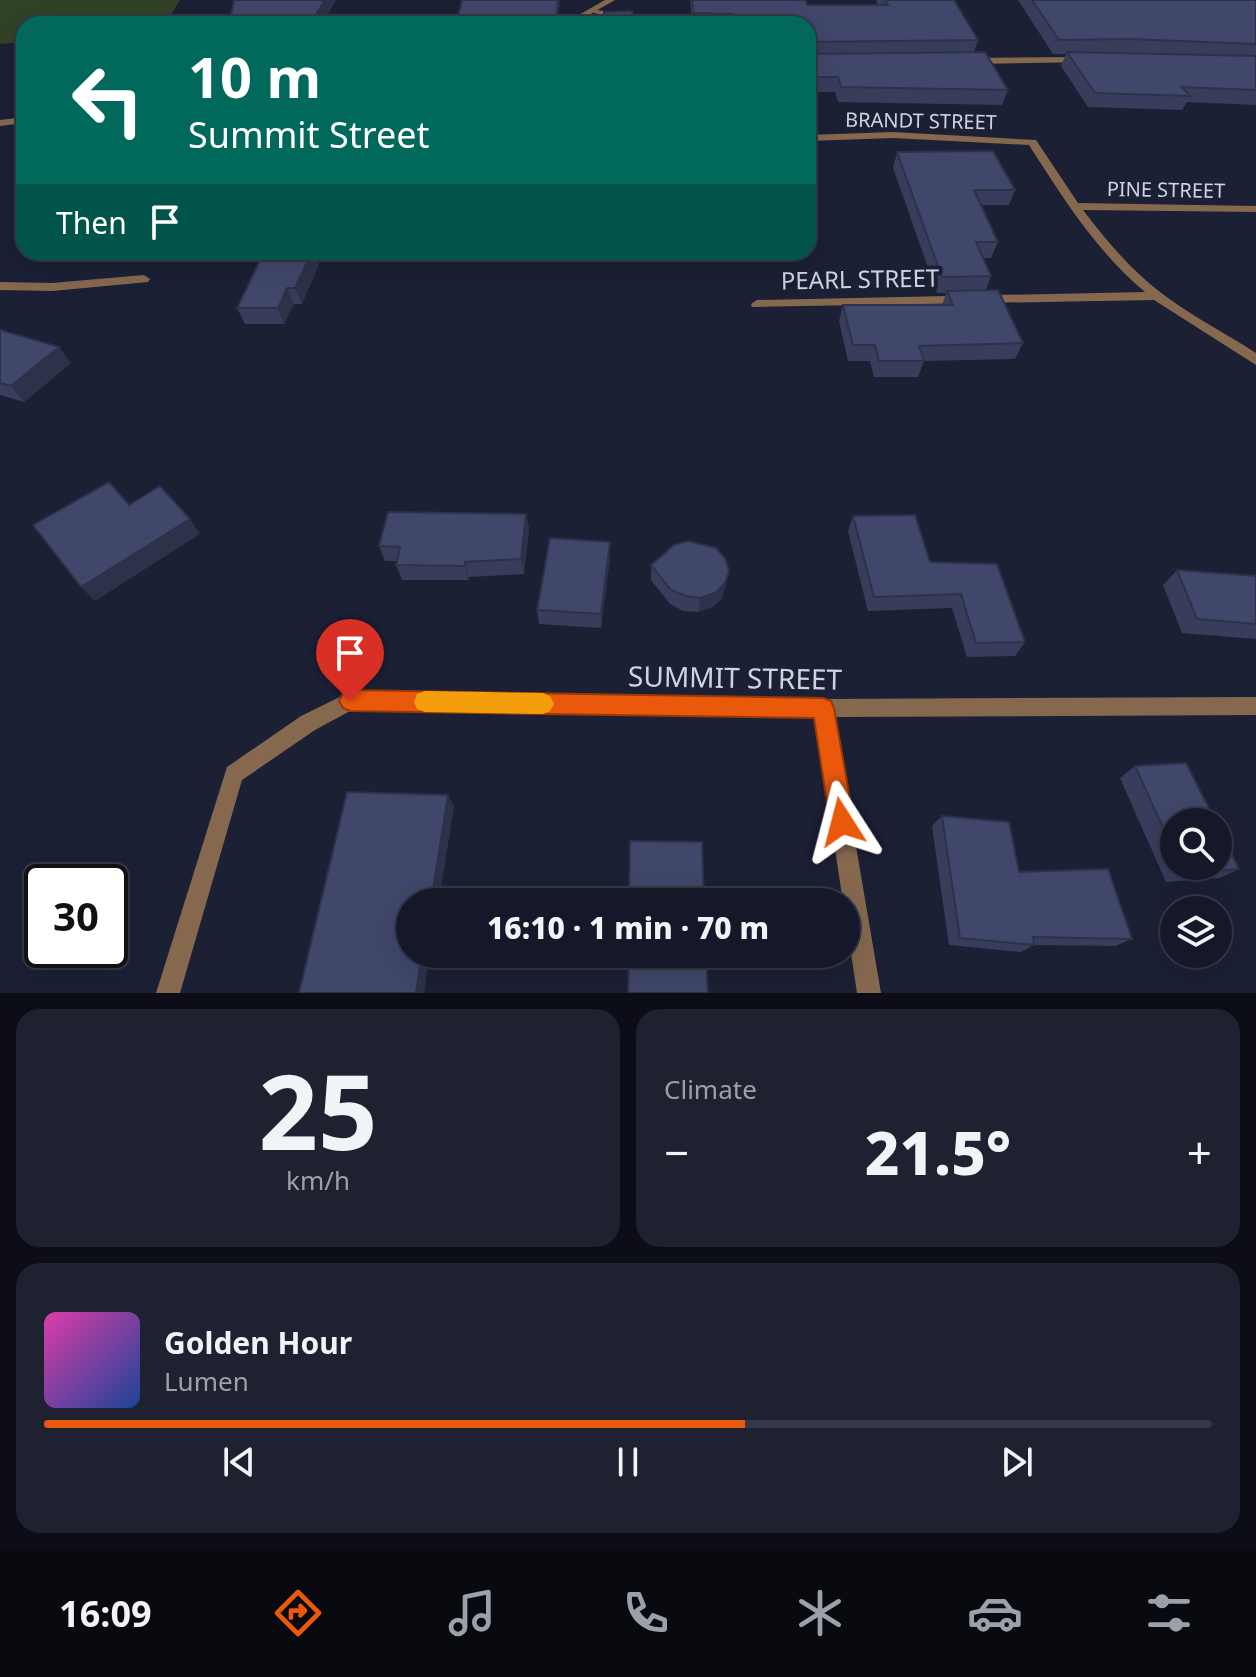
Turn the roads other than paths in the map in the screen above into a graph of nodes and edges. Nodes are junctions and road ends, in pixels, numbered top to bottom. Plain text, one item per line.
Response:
1 (611, 0) edge
2 (594, 11) junction
3 (584, 16) edge
4 (621, 16) edge
5 (1092, 60) edge
6 (952, 61) edge
7 (816, 138) edge
8 (1074, 206) junction
9 (1256, 209) edge
10 (144, 279) dead end
11 (0, 286) edge
12 (1157, 296) junction
13 (757, 304) dead end
14 (1256, 360) edge
15 (1256, 706) edge
16 (823, 708) junction
17 (168, 993) edge
18 (869, 993) edge

1 - 2 street
2 - 3 street
2 - 4 street
5 - 6 street
7 - 8 street, BRANDT STREET
8 - 9 street, PINE STREET
8 - 12 street
10 - 11 street
12 - 13 street, PEARL STREET
12 - 14 street
15 - 16 street, SUMMIT STREET
16 - 17 street, SUMMIT STREET
16 - 18 street

